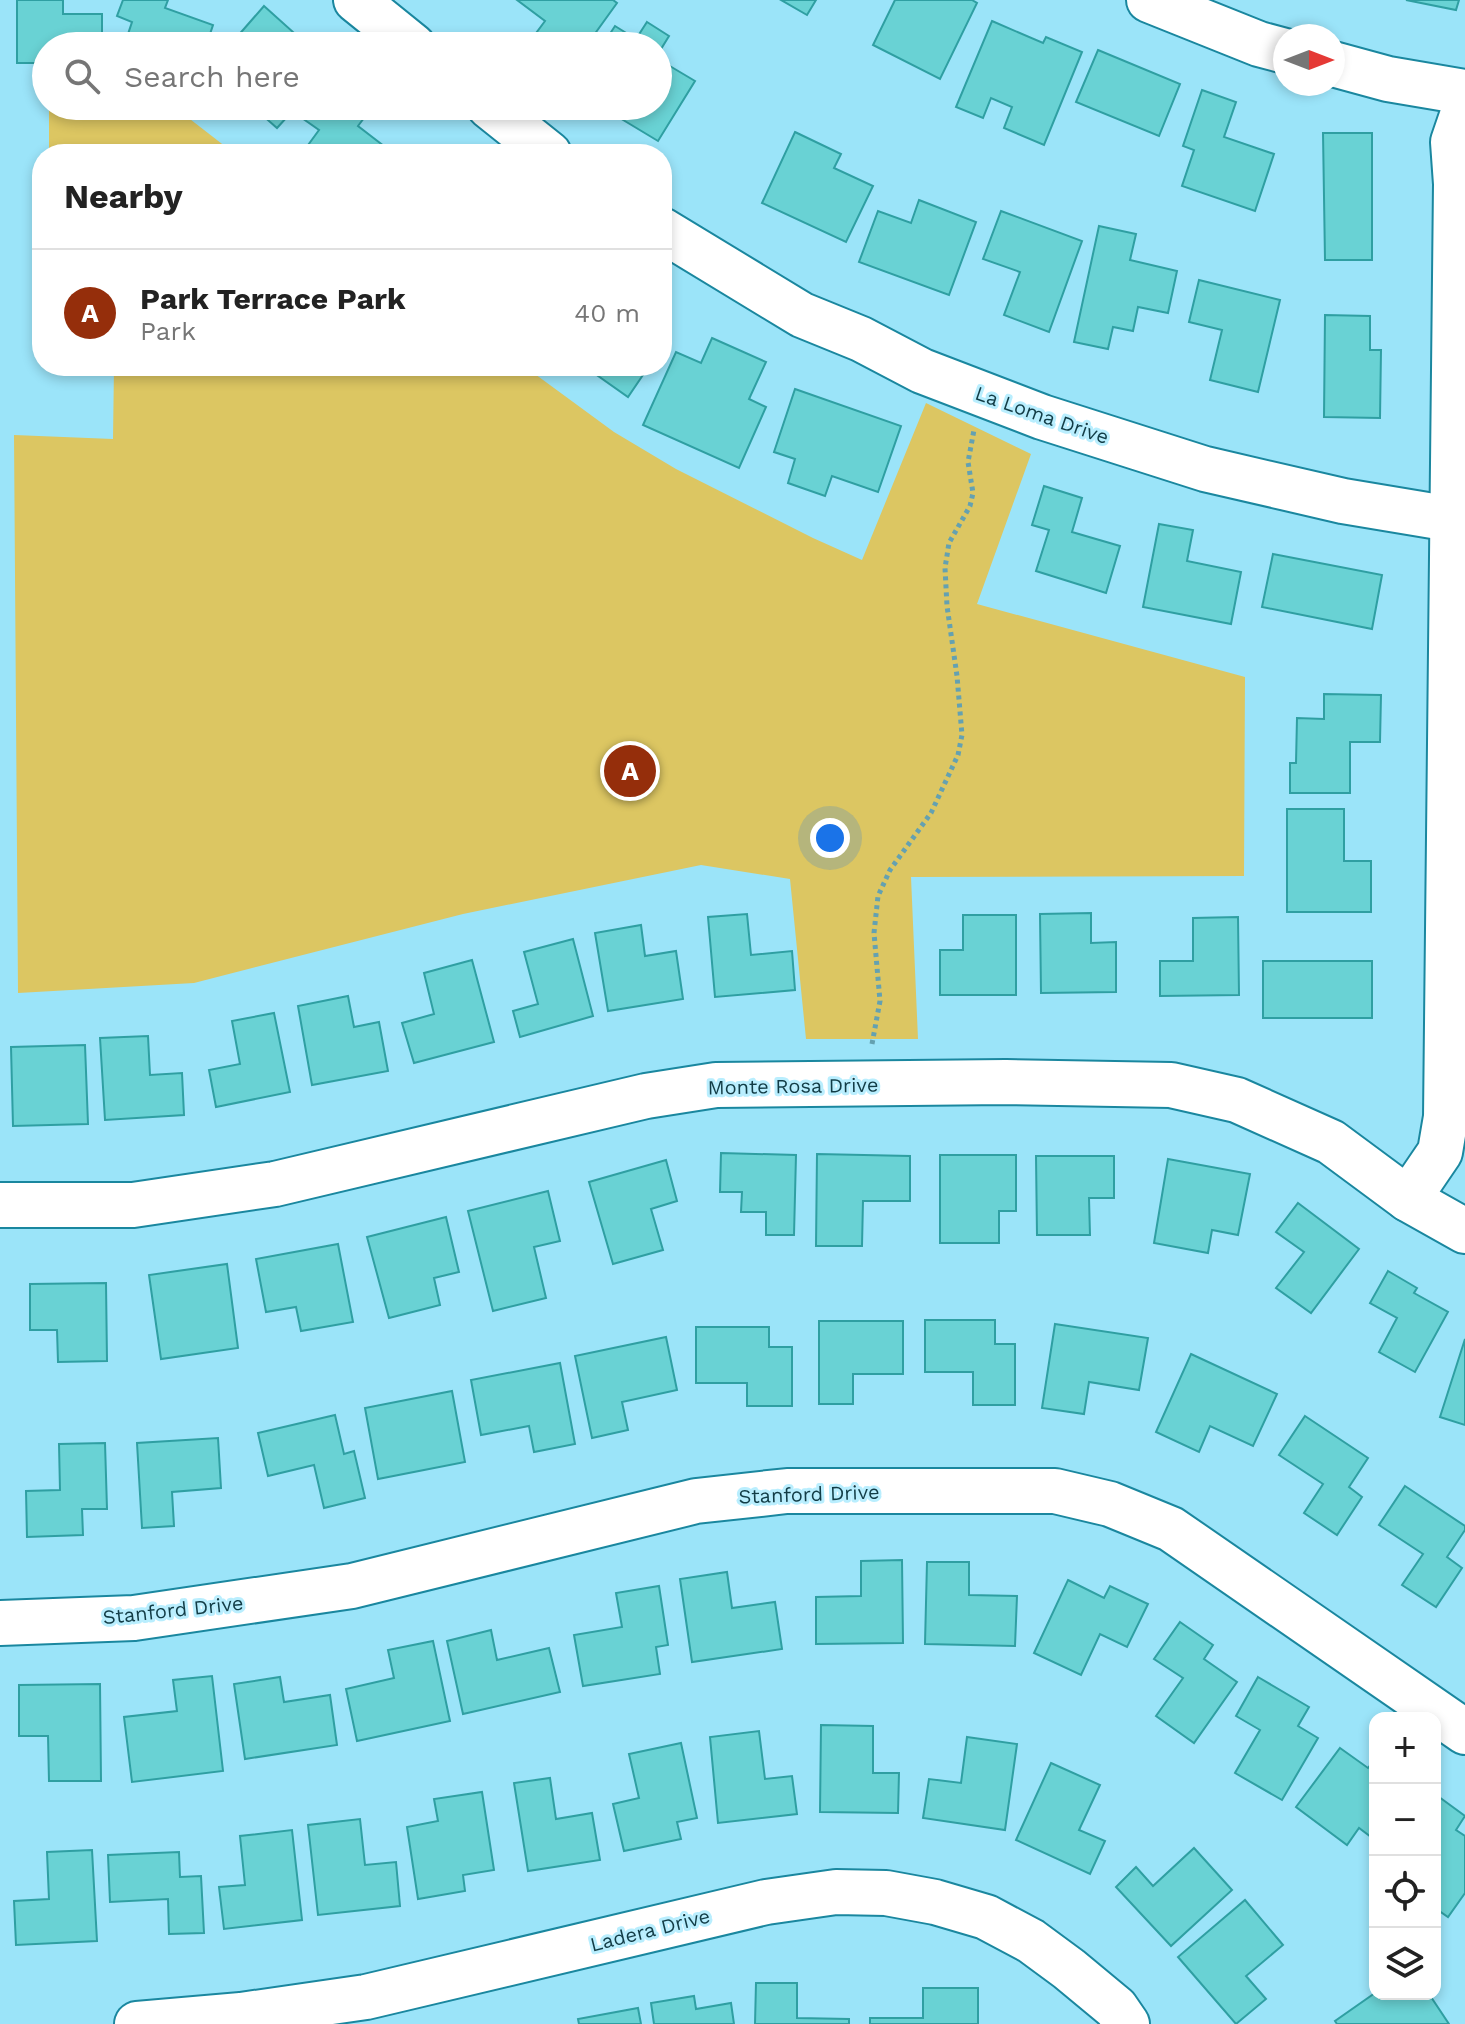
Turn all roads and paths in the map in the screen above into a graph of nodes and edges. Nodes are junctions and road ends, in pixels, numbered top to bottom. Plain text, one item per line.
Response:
1 (356, 0) edge
2 (1149, 0) edge
3 (396, 32) edge
4 (1273, 48) edge
5 (1345, 67) edge
6 (1465, 92) edge
7 (1465, 107) edge
8 (506, 120) edge
9 (536, 144) edge
10 (672, 236) edge
11 (985, 395) junction
12 (1451, 519) junction
13 (874, 1084) junction
14 (1408, 1199) junction
15 (0, 1205) edge
16 (1465, 1231) edge
17 (0, 1623) edge
18 (1465, 1732) edge
19 (137, 2024) edge
20 (1127, 2024) edge

1 - 3 street
2 - 4 street
5 - 6 street
7 - 12 street
8 - 9 street
10 - 11 street, La Loma Drive
11 - 12 street, La Loma Drive
11 - 13 path
12 - 14 street
13 - 14 street, Monte Rosa Drive
13 - 15 street, Monte Rosa Drive
14 - 16 street, Monte Rosa Drive
17 - 18 street, Stanford Drive
19 - 20 street, Ladera Drive

